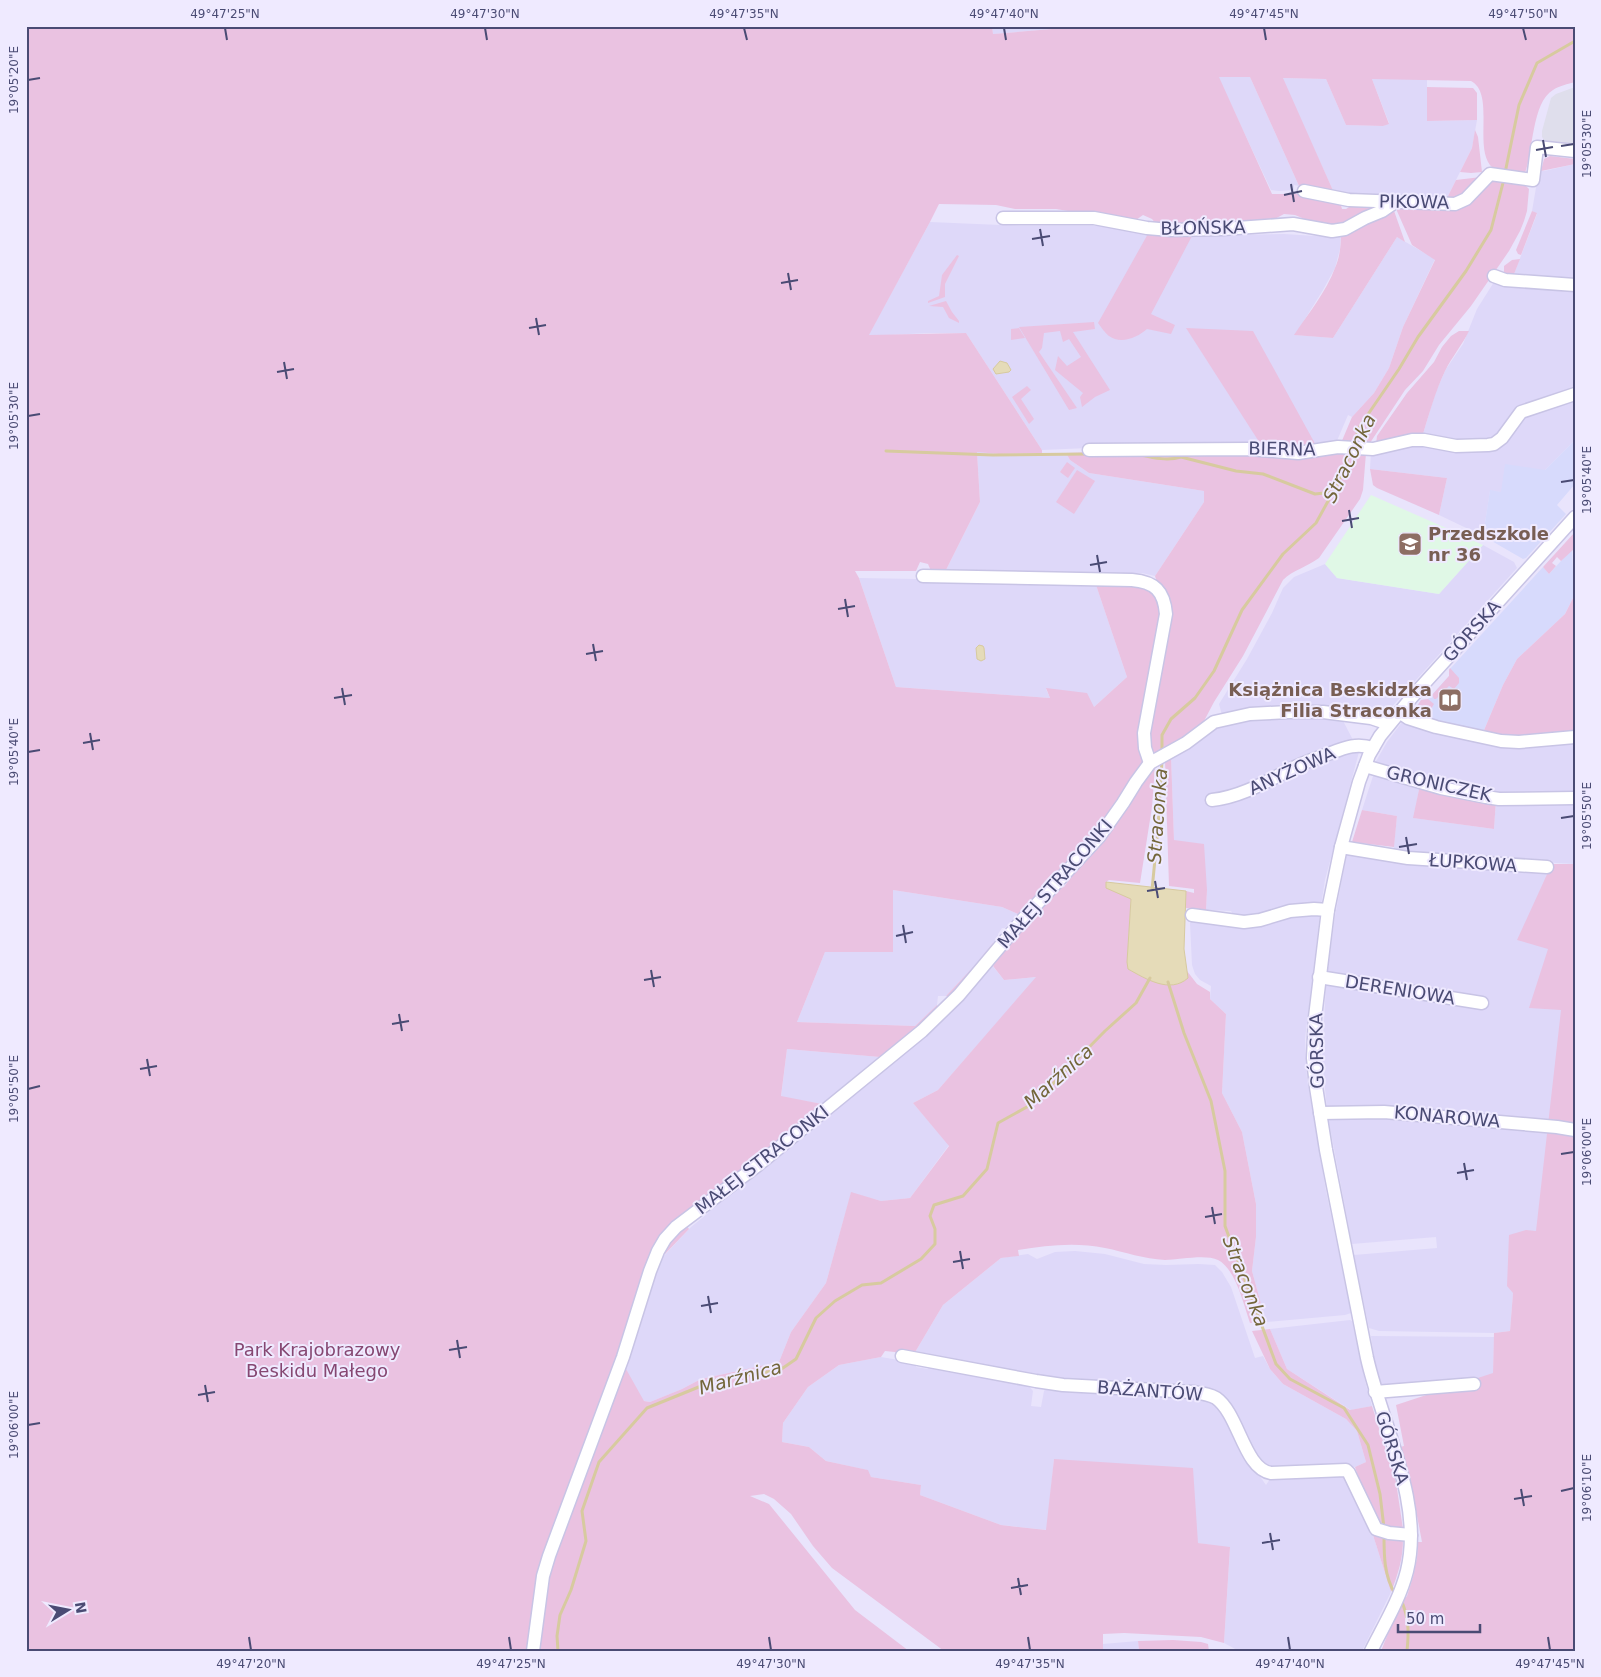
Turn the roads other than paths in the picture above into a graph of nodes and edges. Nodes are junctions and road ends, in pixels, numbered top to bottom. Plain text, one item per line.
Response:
1 (1575, 151) edge
2 (1304, 191) dead end
3 (1395, 202) junction
4 (1003, 218) dead end
5 (1494, 276) dead end
6 (1575, 286) edge
7 (1575, 394) edge
8 (1089, 450) dead end
9 (1575, 517) edge
10 (923, 576) dead end
11 (1399, 712) junction
12 (1389, 724) junction
13 (1575, 737) edge
14 (1373, 748) junction
15 (1153, 761) junction
16 (1365, 766) junction
17 (1575, 798) edge
18 (1212, 800) dead end
19 (1341, 846) junction
20 (1547, 868) dead end
21 (1328, 910) junction
22 (1192, 915) dead end
23 (1319, 977) junction
24 (1482, 1003) dead end
25 (1320, 1114) junction
26 (1575, 1130) edge
27 (902, 1356) dead end
28 (1474, 1384) dead end
29 (1375, 1392) junction
30 (1411, 1535) junction
31 (532, 1651) edge
32 (1371, 1651) edge

1 - 3 street, PIKOWA
2 - 3 street, PIKOWA
3 - 4 street, BŁOŃSKA
5 - 6 street
7 - 8 street, BIERNA
9 - 11 street, GÓRSKA
10 - 15 street
11 - 12 street, GÓRSKA
11 - 13 street
12 - 14 street, GÓRSKA
12 - 15 street, MAŁEJ STRACONKI
14 - 16 street, GÓRSKA
14 - 18 street, ANYŻOWA
15 - 31 street, MAŁEJ STRACONKI
16 - 17 street, GRONICZEK
16 - 19 street, GÓRSKA
19 - 20 street, ŁUPKOWA
19 - 21 street, GÓRSKA
21 - 22 street
21 - 23 street, GÓRSKA
23 - 24 street, DERENIOWA
23 - 25 street, GÓRSKA
25 - 26 street, KONAROWA
25 - 29 street, GÓRSKA
27 - 30 street, BAŻANTÓW
28 - 29 street
29 - 30 street, GÓRSKA
30 - 32 street, GÓRSKA

